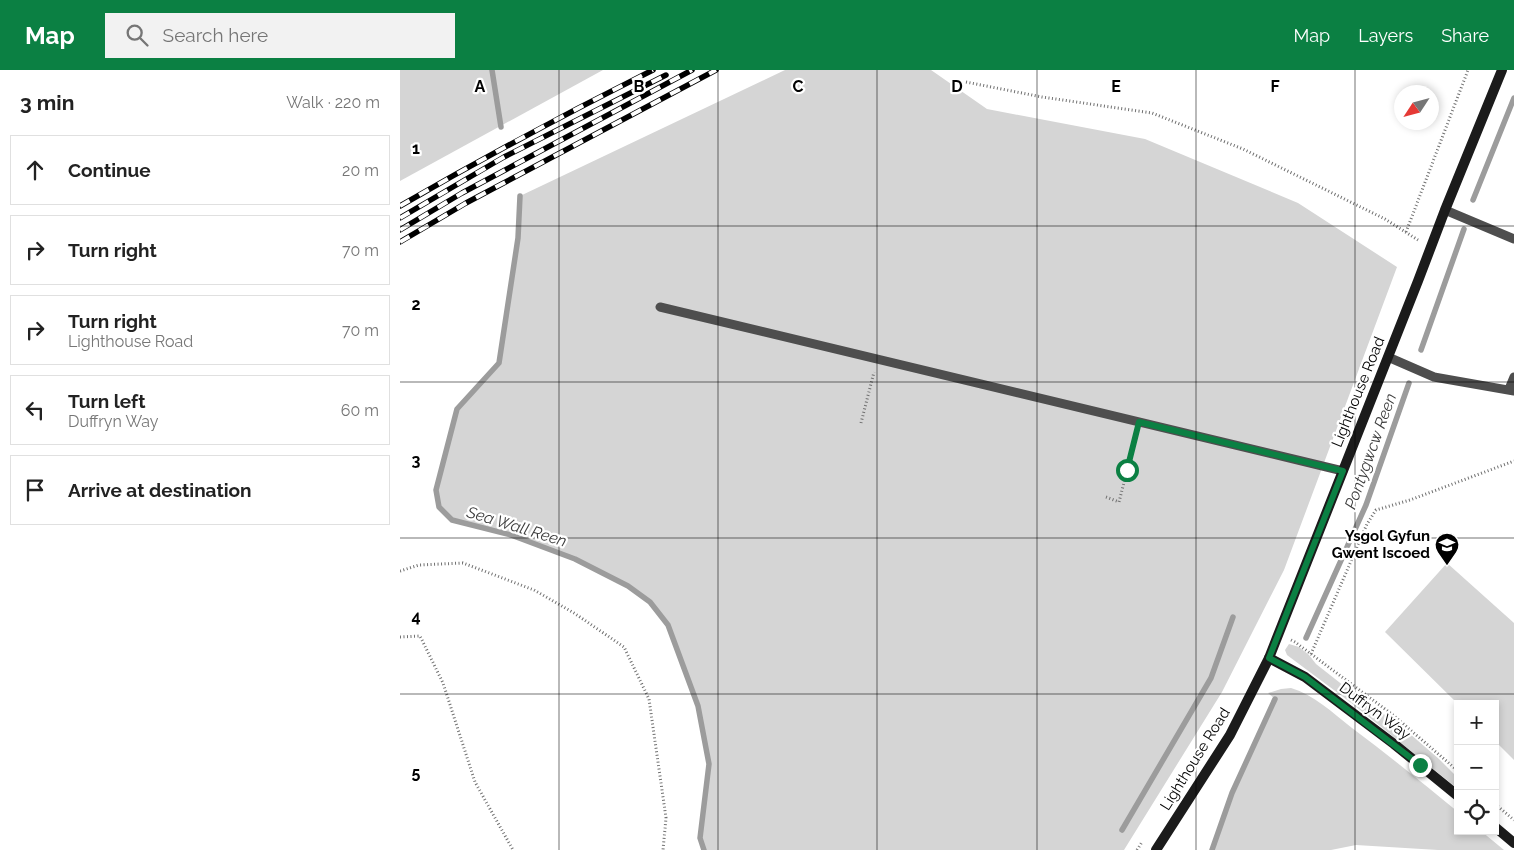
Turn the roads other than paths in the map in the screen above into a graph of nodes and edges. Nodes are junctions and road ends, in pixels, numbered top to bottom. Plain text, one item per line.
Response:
1 (1502, 70) edge
2 (1445, 210) junction
3 (1514, 239) edge
4 (660, 307) dead end
5 (1388, 357) junction
6 (1514, 377) edge
7 (1512, 390) edge
8 (1343, 471) junction
9 (1269, 658) junction
10 (1454, 793) edge
11 (1499, 830) edge
12 (1514, 843) edge
13 (1156, 850) edge

1 - 2 main road, Lighthouse Road
2 - 3 lane
2 - 5 main road, Lighthouse Road
4 - 8 lane
5 - 7 lane
5 - 8 main road, Lighthouse Road
6 - 7 lane
8 - 9 main road, Lighthouse Road
9 - 10 main road, Duffryn Way
9 - 13 main road, Lighthouse Road
11 - 12 main road

